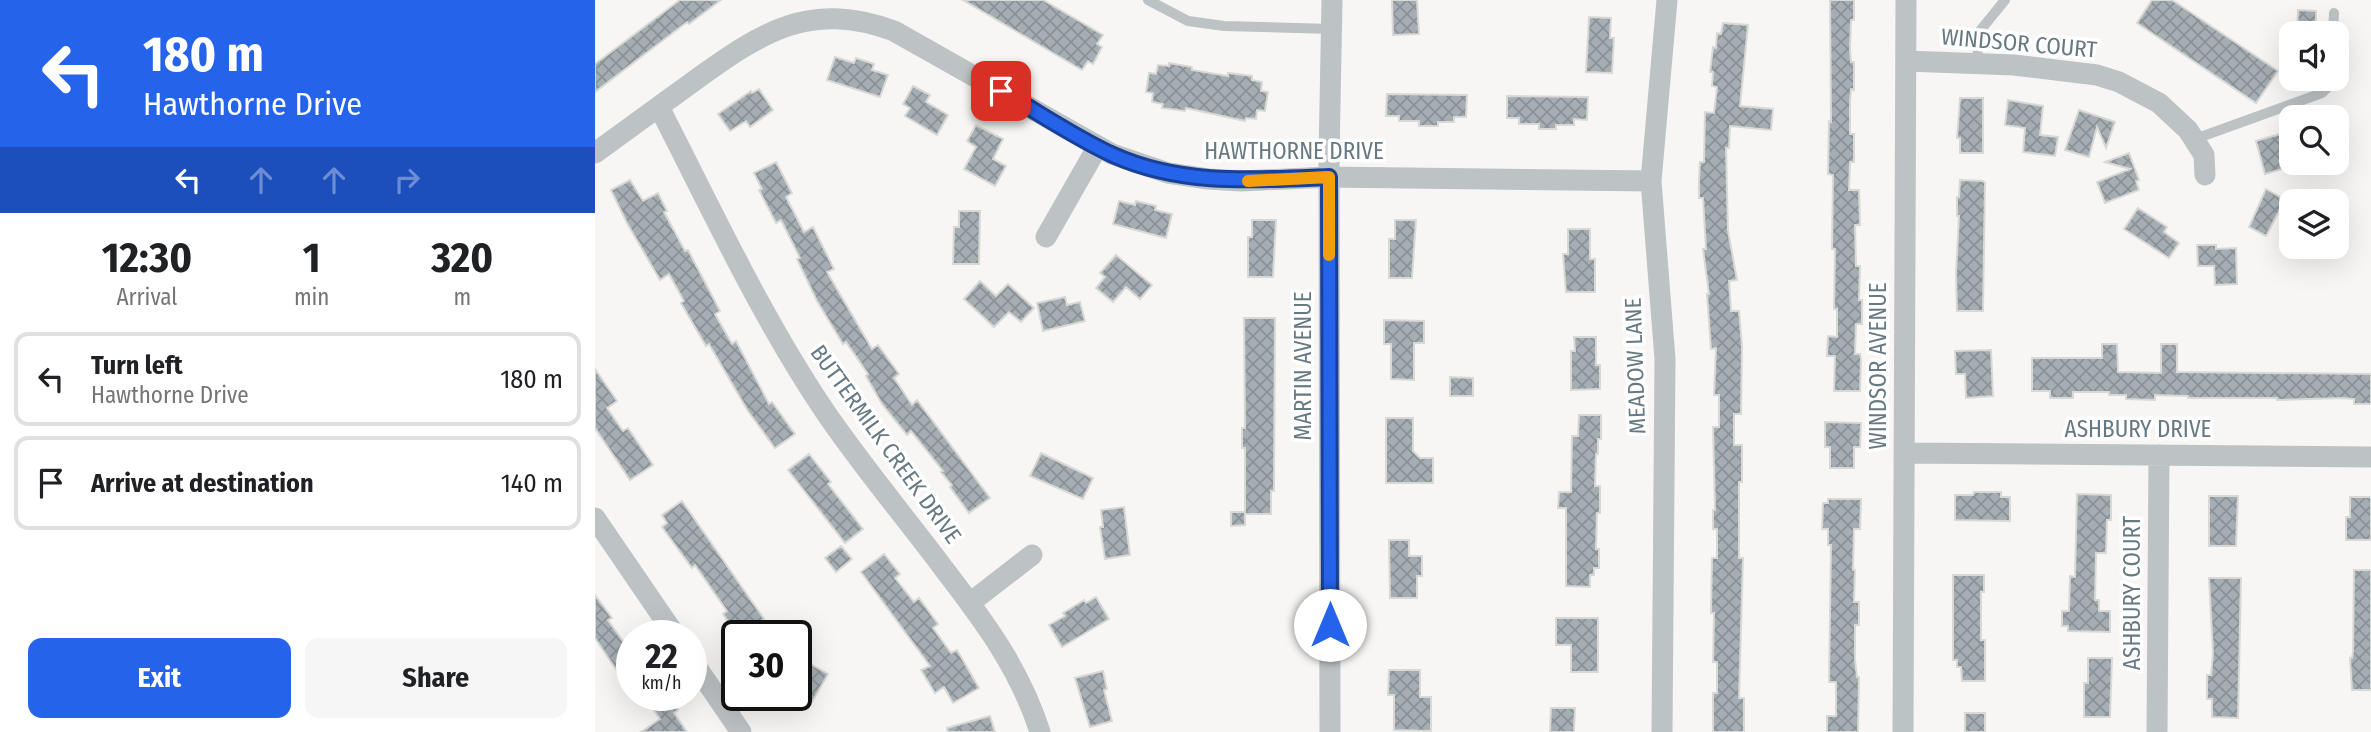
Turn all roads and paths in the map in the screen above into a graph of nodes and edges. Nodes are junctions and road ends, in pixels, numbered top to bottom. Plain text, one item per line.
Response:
1 (1148, 0) edge
2 (1332, 0) edge
3 (1667, 0) edge
4 (1906, 0) edge
5 (2005, 0) edge
6 (2335, 13) dead end
7 (2334, 21) edge
8 (1331, 29) junction
9 (1906, 61) junction
10 (1977, 62) junction
11 (2324, 91) edge
12 (659, 107) junction
13 (2195, 139) junction
14 (1098, 146) junction
15 (595, 153) edge
16 (2205, 175) dead end
17 (1329, 177) junction
18 (1651, 181) junction
19 (1046, 237) dead end
20 (1904, 453) junction
21 (2159, 455) junction
22 (2371, 457) edge
23 (595, 518) edge
24 (1032, 555) dead end
25 (970, 603) junction
26 (665, 620) edge
27 (707, 682) edge
28 (741, 732) edge
29 (1040, 732) edge
30 (1330, 732) edge
31 (1662, 732) edge
32 (1903, 732) edge
33 (2157, 732) edge

1 - 8 lane
2 - 8 street, MARTIN AVENUE
3 - 18 street, MEADOW LANE
4 - 9 street, WINDSOR AVENUE
5 - 10 lane
6 - 7 lane
8 - 17 street, MARTIN AVENUE
9 - 10 street, WINDSOR COURT
9 - 20 street, WINDSOR AVENUE
10 - 13 street, WINDSOR COURT
11 - 13 lane
12 - 14 street, HAWTHORNE DRIVE
12 - 15 street, HAWTHORNE DRIVE
12 - 25 street, BUTTERMILK CREEK DRIVE
13 - 16 street, WINDSOR COURT
14 - 17 street, HAWTHORNE DRIVE
14 - 19 street
17 - 18 street, HAWTHORNE DRIVE
17 - 30 street, MARTIN AVENUE
18 - 31 street, MEADOW LANE
20 - 21 street, ASHBURY DRIVE
20 - 32 street, WINDSOR AVENUE
21 - 22 street, ASHBURY DRIVE
21 - 33 street, ASHBURY COURT
23 - 26 street
24 - 25 street
25 - 29 street, BUTTERMILK CREEK DRIVE
27 - 28 street

